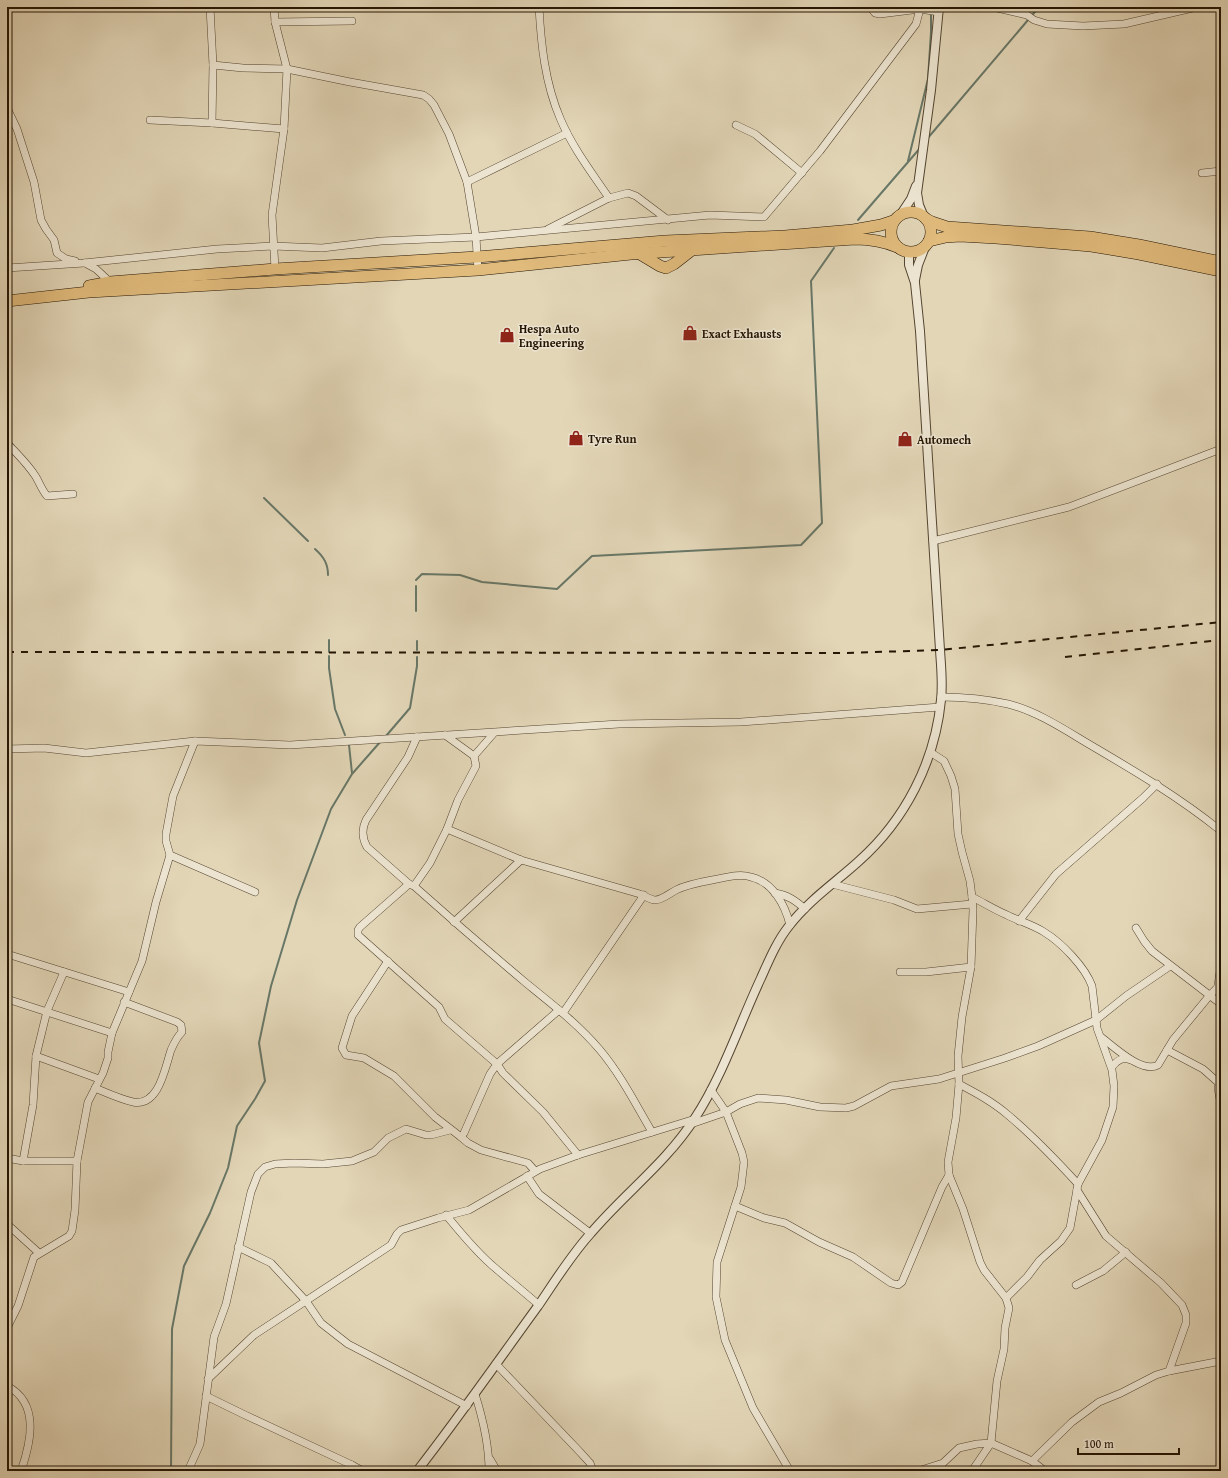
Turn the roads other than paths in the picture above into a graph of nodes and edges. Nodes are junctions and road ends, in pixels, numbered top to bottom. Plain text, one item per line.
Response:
1 (210, 7) edge
2 (274, 7) edge
3 (540, 7) edge
4 (870, 7) edge
5 (993, 7) edge
6 (1197, 7) edge
7 (920, 8) edge
8 (939, 10) edge
9 (352, 21) dead end
10 (275, 22) junction
11 (214, 65) junction
12 (287, 68) junction
13 (7, 108) edge
14 (150, 120) dead end
15 (212, 123) junction
16 (736, 125) dead end
17 (284, 129) junction
18 (567, 133) junction
19 (1221, 171) edge
20 (1202, 172) dead end
21 (802, 173) junction
22 (918, 178) junction
23 (467, 182) junction
24 (609, 198) junction
25 (897, 217) junction
26 (925, 218) junction
27 (668, 220) junction
28 (545, 231) junction
29 (476, 237) junction
30 (927, 244) junction
31 (274, 246) junction
32 (898, 247) junction
33 (692, 250) junction
34 (909, 252) junction
35 (640, 254) junction
36 (477, 257) junction
37 (1221, 262) edge
38 (84, 263) junction
39 (7, 268) edge
40 (275, 269) junction
41 (478, 270) junction
42 (1221, 271) edge
43 (110, 282) junction
44 (915, 283) junction
45 (7, 293) edge
46 (7, 301) edge
47 (7, 443) edge
48 (1221, 449) edge
49 (73, 494) dead end
50 (933, 542) junction
51 (941, 697) junction
52 (940, 708) junction
53 (494, 733) junction
54 (445, 736) junction
55 (417, 737) junction
56 (195, 741) junction
57 (7, 750) edge
58 (930, 752) junction
59 (474, 756) junction
60 (1157, 784) junction
61 (447, 829) junction
62 (1221, 831) edge
63 (170, 855) junction
64 (521, 860) junction
65 (832, 884) junction
66 (411, 885) junction
67 (255, 892) dead end
68 (775, 893) junction
69 (644, 896) junction
70 (972, 900) junction
71 (805, 909) junction
72 (1019, 921) junction
73 (454, 922) junction
74 (790, 925) junction
75 (1136, 928) dead end
76 (7, 954) edge
77 (388, 962) junction
78 (1221, 964) edge
79 (1170, 966) junction
80 (971, 967) junction
81 (64, 972) junction
82 (900, 972) dead end
83 (1220, 985) edge
84 (128, 992) junction
85 (1210, 995) junction
86 (7, 999) edge
87 (124, 1002) junction
88 (1221, 1004) edge
89 (47, 1011) junction
90 (561, 1012) junction
91 (1096, 1020) junction
92 (112, 1033) junction
93 (1099, 1035) junction
94 (1167, 1050) junction
95 (36, 1056) junction
96 (1135, 1061) junction
97 (497, 1064) junction
98 (1112, 1067) junction
99 (959, 1073) junction
100 (99, 1079) junction
101 (1220, 1082) edge
102 (959, 1084) junction
103 (95, 1088) junction
104 (711, 1090) junction
105 (1221, 1105) edge
106 (726, 1112) junction
107 (693, 1122) junction
108 (450, 1130) junction
109 (652, 1132) junction
110 (460, 1137) junction
111 (578, 1155) junction
112 (7, 1158) edge
113 (23, 1161) junction
114 (77, 1161) junction
115 (535, 1171) junction
116 (949, 1175) junction
117 (526, 1176) junction
118 (1078, 1187) junction
119 (735, 1206) junction
120 (446, 1215) junction
121 (7, 1224) edge
122 (590, 1233) junction
123 (238, 1247) junction
124 (1126, 1252) junction
125 (39, 1253) junction
126 (1076, 1285) dead end
127 (1006, 1298) junction
128 (306, 1301) junction
129 (539, 1305) junction
130 (7, 1328) edge
131 (1221, 1361) edge
132 (496, 1364) junction
133 (1169, 1371) junction
134 (208, 1379) junction
135 (7, 1386) edge
136 (475, 1394) junction
137 (206, 1396) junction
138 (467, 1406) junction
139 (990, 1443) junction
140 (489, 1458) junction
141 (1032, 1461) junction
142 (352, 1465) junction
143 (21, 1471) edge
144 (188, 1471) edge
145 (344, 1471) edge
146 (363, 1471) edge
147 (417, 1471) edge
148 (489, 1471) edge
149 (496, 1471) edge
150 (593, 1471) edge
151 (790, 1471) edge
152 (918, 1471) edge
153 (972, 1471) edge
154 (1045, 1471) edge

1 - 11 street
2 - 10 street
3 - 18 street
4 - 7 street
5 - 6 street
7 - 8 street
7 - 21 street
8 - 22 street
9 - 10 street
10 - 12 street
11 - 12 street
11 - 15 street
12 - 17 street
12 - 23 street
13 - 38 street
14 - 15 street
15 - 17 street
16 - 21 street
17 - 31 street
18 - 23 street
18 - 24 street
19 - 20 street
21 - 27 street
22 - 25 street
22 - 26 street
23 - 29 street
24 - 27 street
24 - 28 street
25 - 26 highway
25 - 32 highway
25 - 36 highway
26 - 30 highway
26 - 37 highway
27 - 28 street
28 - 29 street
29 - 31 street
29 - 36 street
30 - 34 highway
30 - 42 highway
30 - 44 street
31 - 38 street
31 - 40 street
32 - 33 highway
32 - 34 highway
33 - 35 highway
33 - 35 highway
34 - 44 street
35 - 41 highway
36 - 40 highway
36 - 41 street
38 - 39 street
38 - 43 street
40 - 43 highway
41 - 46 highway
43 - 45 highway
44 - 50 street
47 - 49 street
48 - 50 street
50 - 51 street
51 - 52 street
51 - 60 street
52 - 53 street
52 - 58 street
53 - 54 street
53 - 59 street
54 - 55 street
54 - 59 street
55 - 56 street
55 - 66 street
56 - 57 street
56 - 63 street
58 - 65 street
58 - 70 street
59 - 61 street
60 - 62 street
60 - 72 street
61 - 64 street
61 - 66 street
63 - 67 street
63 - 84 street
64 - 69 street
64 - 73 street
65 - 70 street
65 - 71 street
66 - 73 street
66 - 77 street
68 - 69 street
68 - 71 street
68 - 74 street
69 - 90 street
70 - 72 street
70 - 80 street
71 - 74 street
72 - 91 street
73 - 90 street
74 - 104 street
75 - 79 street
76 - 81 street
77 - 97 street
77 - 108 street
78 - 83 street
79 - 85 street
79 - 91 street
80 - 82 street
80 - 99 street
81 - 84 street
81 - 89 street
83 - 85 street
84 - 87 street
85 - 88 street
85 - 94 street
86 - 89 street
87 - 92 street
87 - 103 street
89 - 92 street
89 - 95 street
90 - 97 street
90 - 109 street
91 - 93 street
91 - 99 street
92 - 100 street
93 - 96 street
93 - 98 street
94 - 96 street
94 - 101 street
95 - 100 street
95 - 113 street
96 - 98 street
97 - 110 street
97 - 111 street
98 - 118 street
99 - 102 street
99 - 106 street
100 - 103 street
101 - 105 street
102 - 116 street
102 - 118 street
103 - 114 street
104 - 106 street
104 - 107 street
106 - 107 street
106 - 119 street
107 - 109 street
107 - 122 street
108 - 110 street
108 - 123 street
109 - 111 street
110 - 115 street
111 - 115 street
112 - 113 street
113 - 114 street
114 - 125 street
115 - 117 street
116 - 119 street
116 - 127 street
117 - 120 street
117 - 122 street
118 - 124 street
118 - 127 street
119 - 151 street
120 - 128 street
120 - 129 street
121 - 125 street
122 - 129 street
123 - 128 street
123 - 134 street
124 - 126 street
124 - 133 street
125 - 130 street
127 - 139 street
128 - 134 street
128 - 138 street
129 - 132 street
131 - 133 street
132 - 136 street
132 - 150 street
133 - 141 street
134 - 137 street
135 - 143 street
136 - 138 street
136 - 140 street
137 - 142 street
137 - 144 street
138 - 147 street
139 - 141 street
139 - 152 street
139 - 153 street
140 - 148 street
140 - 149 street
141 - 154 street
142 - 145 street
142 - 146 street

